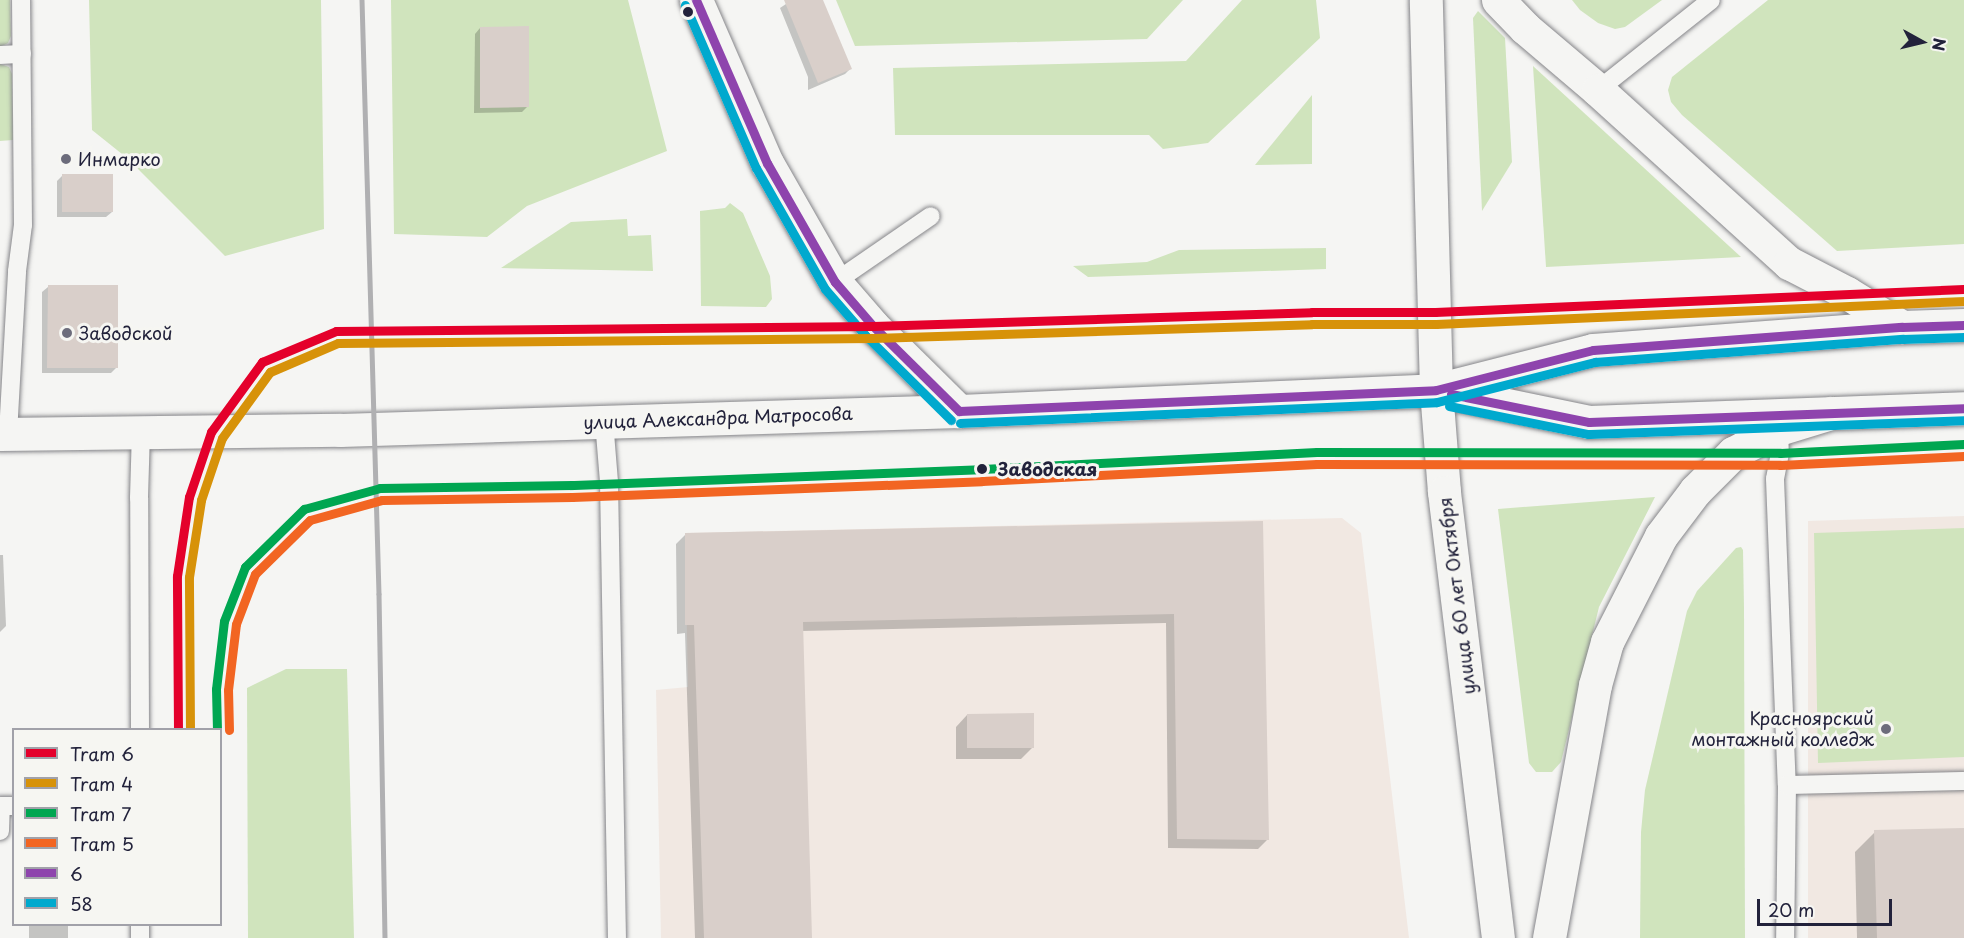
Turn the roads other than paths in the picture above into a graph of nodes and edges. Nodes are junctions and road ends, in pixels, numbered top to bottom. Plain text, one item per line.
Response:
1 (21, 0) edge
2 (696, 0) edge
3 (1426, 0) edge
4 (1498, 0) edge
5 (1711, 0) edge
6 (22, 54) junction
7 (0, 55) edge
8 (1598, 90) junction
9 (931, 216) dead end
10 (835, 282) junction
11 (1964, 325) edge
12 (1902, 327) junction
13 (1436, 390) junction
14 (1964, 408) edge
15 (959, 411) junction
16 (1831, 413) junction
17 (604, 421) junction
18 (1779, 429) junction
19 (141, 432) junction
20 (4, 434) edge
21 (140, 728) edge
22 (1964, 781) edge
23 (1787, 785) junction
24 (12, 806) edge
25 (0, 831) edge
26 (617, 938) edge
27 (1498, 938) edge
28 (1550, 938) edge
29 (1785, 938) edge

1 - 6 lane
2 - 10 main road
3 - 13 main road, улица 60 лет Октября
4 - 8 main road
5 - 8 lane
6 - 7 lane
6 - 20 lane
8 - 12 main road
9 - 10 lane
10 - 15 main road
11 - 12 main road, улица Александра Матросова
12 - 13 main road, улица Александра Матросова
13 - 15 main road, улица Александра Матросова
13 - 16 main road, улица Александра Матросова
13 - 27 main road, улица 60 лет Октября
14 - 16 main road, улица Александра Матросова
15 - 17 main road, улица Александра Матросова
16 - 18 main road
17 - 19 main road, улица Александра Матросова
17 - 26 lane
18 - 23 lane
18 - 28 main road
19 - 20 main road, улица Александра Матросова
19 - 21 lane
22 - 23 lane
23 - 29 lane
24 - 25 lane

